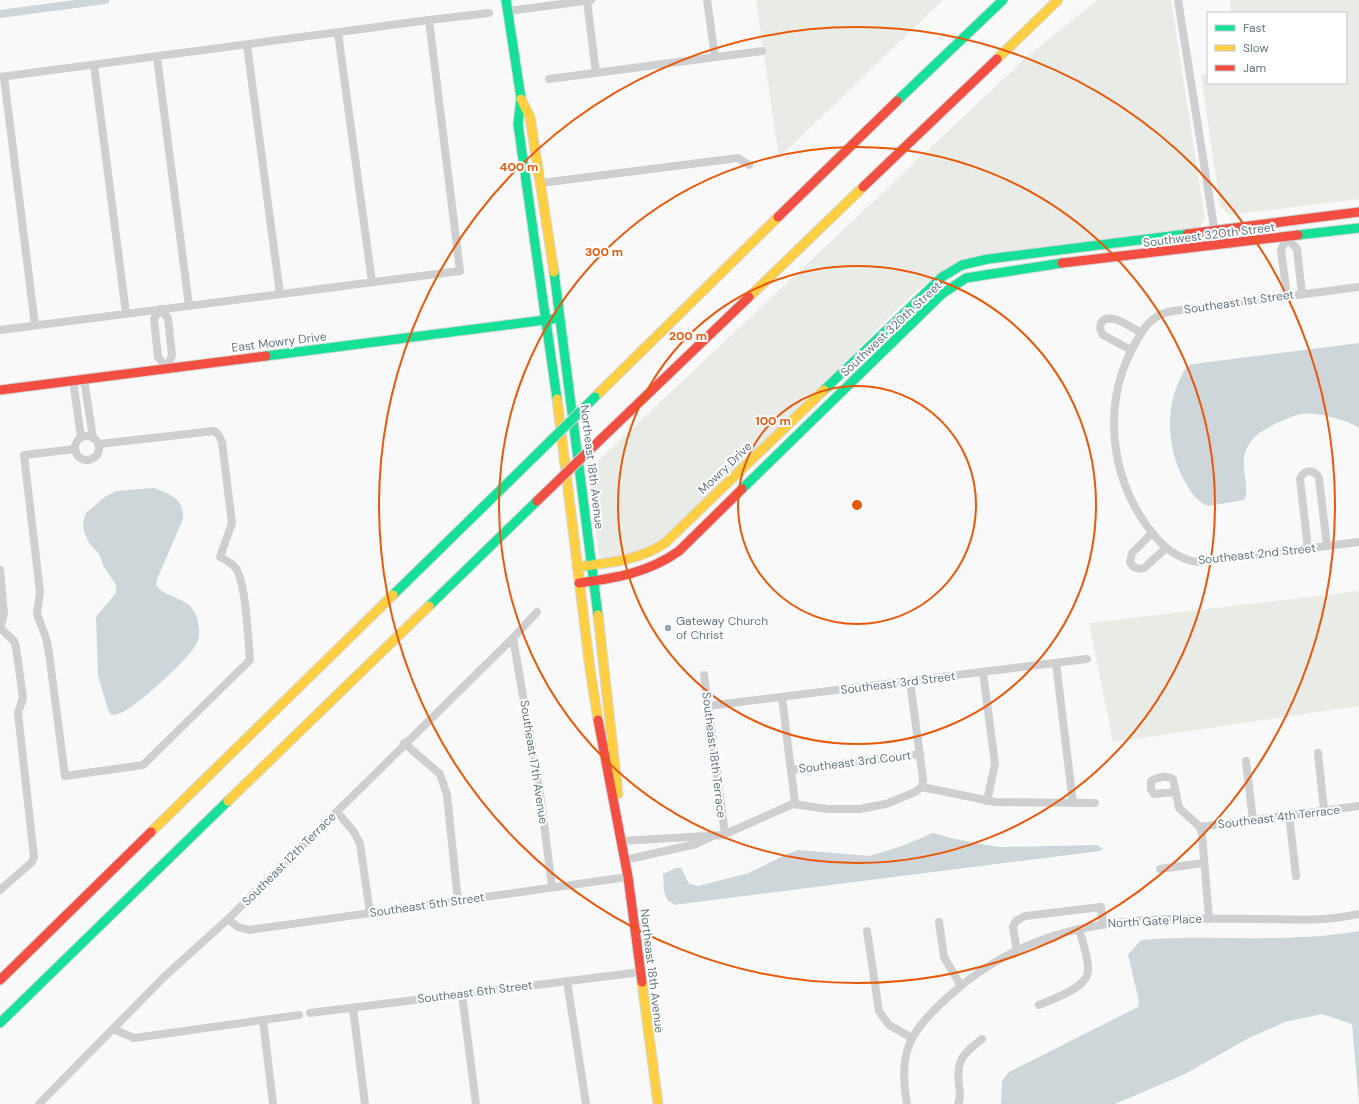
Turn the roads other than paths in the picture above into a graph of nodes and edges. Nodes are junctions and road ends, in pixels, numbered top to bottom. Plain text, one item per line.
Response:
1 (506, 0) edge
2 (589, 0) edge
3 (707, 0) edge
4 (991, 0) edge
5 (1003, 0) edge
6 (1058, 0) edge
7 (1178, 0) edge
8 (508, 11) junction
9 (490, 13) dead end
10 (429, 20) junction
11 (338, 33) junction
12 (247, 45) junction
13 (762, 52) dead end
14 (157, 57) junction
15 (715, 58) junction
16 (934, 64) junction
17 (94, 65) junction
18 (596, 73) junction
19 (2, 77) edge
20 (549, 79) dead end
21 (521, 98) junction
22 (749, 165) dead end
23 (541, 183) junction
24 (1359, 212) edge
25 (1286, 221) junction
26 (1359, 228) edge
27 (1215, 231) junction
28 (1287, 238) junction
29 (1217, 246) junction
30 (982, 260) joint
31 (1299, 268) junction
32 (1284, 270) junction
33 (372, 282) junction
34 (1359, 287) edge
35 (280, 294) junction
36 (1302, 294) junction
37 (1287, 296) junction
38 (189, 306) junction
39 (160, 309) junction
40 (126, 314) junction
41 (561, 318) junction
42 (546, 320) junction
43 (35, 325) junction
44 (0, 330) edge
45 (1141, 332) junction
46 (170, 338) junction
47 (156, 339) junction
48 (1132, 348) junction
49 (167, 368) junction
50 (84, 379) junction
51 (73, 380) junction
52 (0, 390) edge
53 (81, 437) junction
54 (93, 438) junction
55 (98, 444) junction
56 (75, 449) junction
57 (1152, 533) junction
58 (1359, 542) edge
59 (1163, 545) junction
60 (1327, 546) junction
61 (1308, 549) junction
62 (592, 566) junction
63 (577, 567) junction
64 (0, 570) edge
65 (594, 581) junction
66 (579, 583) junction
67 (536, 612) dead end
68 (0, 628) edge
69 (513, 638) junction
70 (1087, 659) dead end
71 (1056, 663) junction
72 (983, 672) junction
73 (704, 675) dead end
74 (910, 681) junction
75 (782, 697) junction
76 (708, 706) junction
77 (404, 743) junction
78 (920, 754) junction
79 (1318, 754) dead end
80 (1246, 761) dead end
81 (791, 770) junction
82 (922, 787) junction
83 (1176, 792) dead end
84 (987, 800) junction
85 (1073, 803) junction
86 (795, 804) junction
87 (1095, 804) dead end
88 (1359, 806) edge
89 (1324, 810) junction
90 (337, 812) junction
91 (1289, 814) junction
92 (1253, 820) junction
93 (1200, 827) junction
94 (725, 834) junction
95 (714, 836) junction
96 (622, 841) junction
97 (625, 860) junction
98 (1203, 863) junction
99 (1160, 869) dead end
100 (1296, 876) dead end
101 (628, 877) junction
102 (552, 887) junction
103 (0, 890) edge
104 (458, 901) junction
105 (370, 913) junction
106 (1359, 914) edge
107 (228, 919) junction
108 (1209, 919) junction
109 (939, 922) dead end
110 (1103, 924) junction
111 (1079, 929) junction
112 (867, 931) dead end
113 (1017, 951) junction
114 (640, 972) junction
115 (0, 980) edge
116 (567, 981) junction
117 (961, 986) junction
118 (462, 994) junction
119 (1039, 1005) dead end
120 (353, 1008) junction
121 (310, 1013) dead end
122 (299, 1015) dead end
123 (263, 1020) junction
124 (0, 1023) edge
125 (114, 1029) junction
126 (912, 1038) junction
127 (982, 1039) dead end
128 (39, 1104) edge
129 (273, 1104) edge
130 (365, 1104) edge
131 (476, 1104) edge
132 (586, 1104) edge
133 (658, 1104) edge
134 (907, 1104) edge
135 (958, 1104) edge

1 - 8 main road, Northeast 18th Avenue
2 - 8 street
2 - 18 street
3 - 15 street
4 - 16 main road
5 - 16 main road
6 - 124 main road, bridge
7 - 27 street
8 - 21 main road, Northeast 18th Avenue
9 - 10 street
10 - 11 street
10 - 33 street
11 - 12 street
11 - 33 street
12 - 14 street
12 - 35 street
13 - 15 street
14 - 17 street
14 - 38 street
15 - 18 street
16 - 115 main road, bridge
17 - 19 street
17 - 40 street
18 - 20 street
19 - 43 street
21 - 23 main road, Northeast 18th Avenue
21 - 42 main road, Northeast 18th Avenue
22 - 23 street
23 - 41 main road, Northeast 18th Avenue
24 - 25 main road, Southwest 320th Street
25 - 27 main road, Southwest 320th Street
25 - 28 main road
26 - 28 main road, Southwest 320th Street
27 - 29 street
27 - 30 main road, Southwest 320th Street
28 - 29 main road, Southwest 320th Street
28 - 31 street
28 - 32 street
29 - 65 main road, Southwest 320th Street
30 - 62 main road, Mowry Drive
31 - 32 street
31 - 36 street
32 - 37 street
33 - 35 street
34 - 36 street, Southeast 1st Street
35 - 38 street
36 - 37 street, Southeast 1st Street
37 - 45 street, Southeast 1st Street
38 - 39 street
39 - 40 street
39 - 46 street
39 - 47 street
40 - 43 street
41 - 42 main road, East Mowry Drive
41 - 62 main road, Northeast 18th Avenue
42 - 49 main road, East Mowry Drive
42 - 63 main road, Northeast 18th Avenue
43 - 44 street
45 - 48 street, Southeast 1st Street
45 - 48 street
46 - 47 street
46 - 49 street
47 - 49 street
48 - 57 street, Southeast 1st Street
49 - 50 main road, East Mowry Drive
50 - 51 main road, East Mowry Drive
50 - 54 street
51 - 52 main road, East Mowry Drive
51 - 53 street
53 - 54 street
53 - 56 street
54 - 55 street
55 - 56 street
55 - 56 street
57 - 59 street, Southeast 2nd Street
57 - 59 street
58 - 60 street, Southeast 2nd Street
59 - 61 street, Southeast 2nd Street
60 - 61 street, Southeast 2nd Street
60 - 61 street
62 - 63 main road, Mowry Drive
62 - 65 main road, Northeast 18th Avenue
63 - 66 main road, Northeast 18th Avenue
64 - 68 street
65 - 66 main road, Southwest 320th Street
65 - 96 main road, Northeast 18th Avenue
66 - 96 main road, Northeast 18th Avenue
67 - 69 street, Southeast 12th Terrace
68 - 103 street
69 - 77 street, Southeast 12th Terrace
69 - 102 street, Southeast 17th Avenue
70 - 71 street, Southeast 3rd Street
71 - 72 street, Southeast 3rd Street
71 - 85 street
72 - 74 street, Southeast 3rd Street
72 - 84 street
73 - 76 street, Southeast 18th Terrace
74 - 75 street, Southeast 3rd Street
74 - 78 street
75 - 76 street, Southeast 3rd Street
75 - 81 street
76 - 94 street, Southeast 18th Terrace
77 - 90 street, Southeast 12th Terrace
77 - 104 street
78 - 81 street, Southeast 3rd Court
78 - 82 street
79 - 89 street
80 - 92 street
81 - 86 street
82 - 84 street
82 - 86 street
83 - 93 street
84 - 85 street
85 - 87 street
86 - 94 street
88 - 89 street, Southeast 4th Terrace
89 - 91 street, Southeast 4th Terrace
90 - 105 street
90 - 107 street, Southeast 12th Terrace
91 - 92 street, Southeast 4th Terrace
91 - 100 street
92 - 93 street, Southeast 4th Terrace
93 - 98 street
94 - 95 street
95 - 96 street
95 - 97 street
96 - 97 main road, Northeast 18th Avenue
97 - 101 main road, Northeast 18th Avenue
98 - 99 street
98 - 108 street
101 - 102 street, Southeast 5th Street
101 - 114 main road, Northeast 18th Avenue
102 - 104 street, Southeast 5th Street
104 - 105 street, Southeast 5th Street
105 - 107 street, Southeast 5th Street
106 - 108 street, North Gate Place
107 - 125 street, Southeast 12th Terrace
108 - 110 street, North Gate Place
109 - 117 street
110 - 111 street, North Gate Place
110 - 113 street
111 - 113 street, North Gate Place
111 - 119 street
112 - 126 street
113 - 117 street, North Gate Place
114 - 116 street, Southeast 6th Street
114 - 133 main road, Northeast 18th Avenue
116 - 118 street, Southeast 6th Street
116 - 132 street
117 - 126 street, North Gate Place
118 - 120 street, Southeast 6th Street
118 - 131 street
120 - 121 street, Southeast 6th Street
120 - 130 street
122 - 123 street
123 - 125 street
123 - 129 street
125 - 128 street, Southeast 12th Terrace
126 - 134 street, North Gate Place
127 - 135 street

